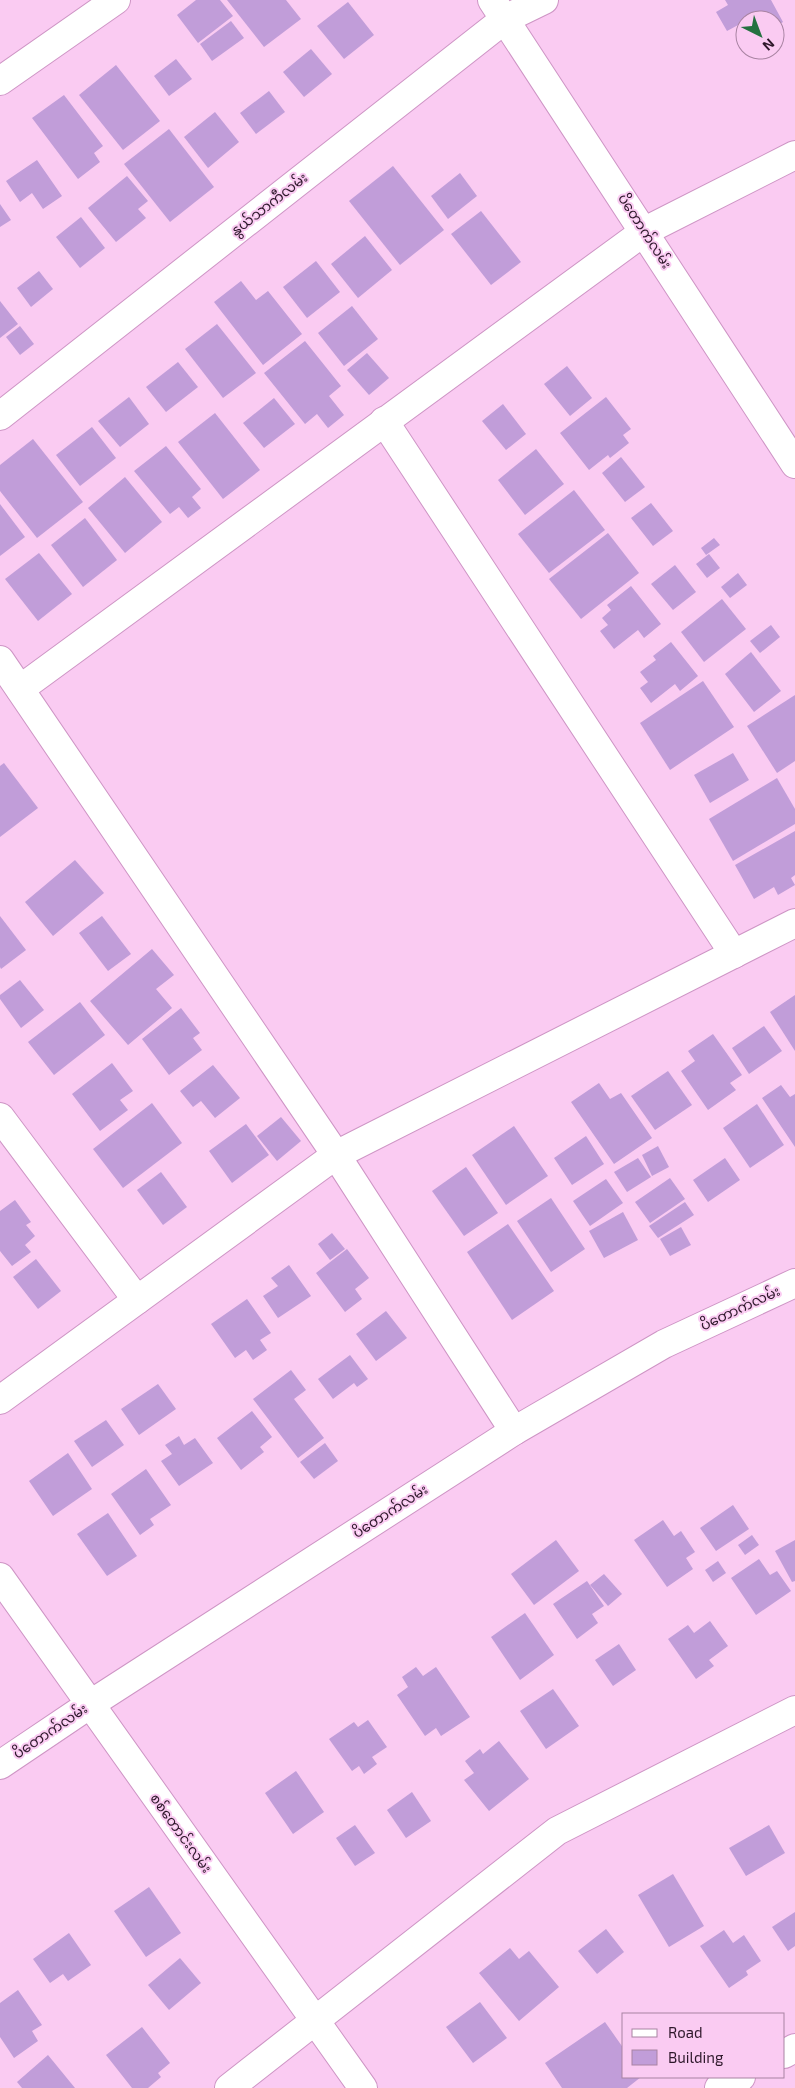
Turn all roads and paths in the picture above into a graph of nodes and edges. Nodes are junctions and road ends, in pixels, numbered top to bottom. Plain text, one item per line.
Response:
1 (544, 0) edge
2 (107, 2) edge
3 (498, 9) edge
4 (0, 81) edge
5 (795, 155) edge
6 (645, 231) junction
7 (0, 416) edge
8 (384, 421) junction
9 (795, 464) edge
10 (0, 660) edge
11 (20, 689) junction
12 (795, 923) edge
13 (734, 954) junction
14 (0, 1117) edge
15 (336, 1155) junction
16 (795, 1283) edge
17 (137, 1300) junction
18 (0, 1400) edge
19 (514, 1431) junction
20 (0, 1577) edge
21 (89, 1705) junction
22 (795, 1710) edge
23 (0, 1765) edge
24 (315, 2020) junction
25 (738, 2078) edge
26 (229, 2088) edge
27 (363, 2088) edge
28 (719, 2088) edge

1 - 3 street, နွယ်သာကီလမ်း
2 - 4 street
3 - 6 street, ပိတောက်လမ်း
3 - 7 street, နွယ်သာကီလမ်း
5 - 6 street
6 - 8 street
6 - 9 street, ပိတောက်လမ်း
8 - 11 street
8 - 13 street
10 - 11 street
11 - 15 street
12 - 13 street
13 - 15 street
14 - 17 street
15 - 17 street
15 - 19 street
16 - 19 street, ပိတောက်လမ်း
17 - 18 street
19 - 21 street, ပိတောက်လမ်း
20 - 21 street, စစ်တောင်းလမ်း
21 - 23 street, ပိတောက်လမ်း
21 - 24 street, စစ်တောင်းလမ်း
22 - 24 street
24 - 26 street
24 - 27 street, စစ်တောင်းလမ်း
25 - 28 street

